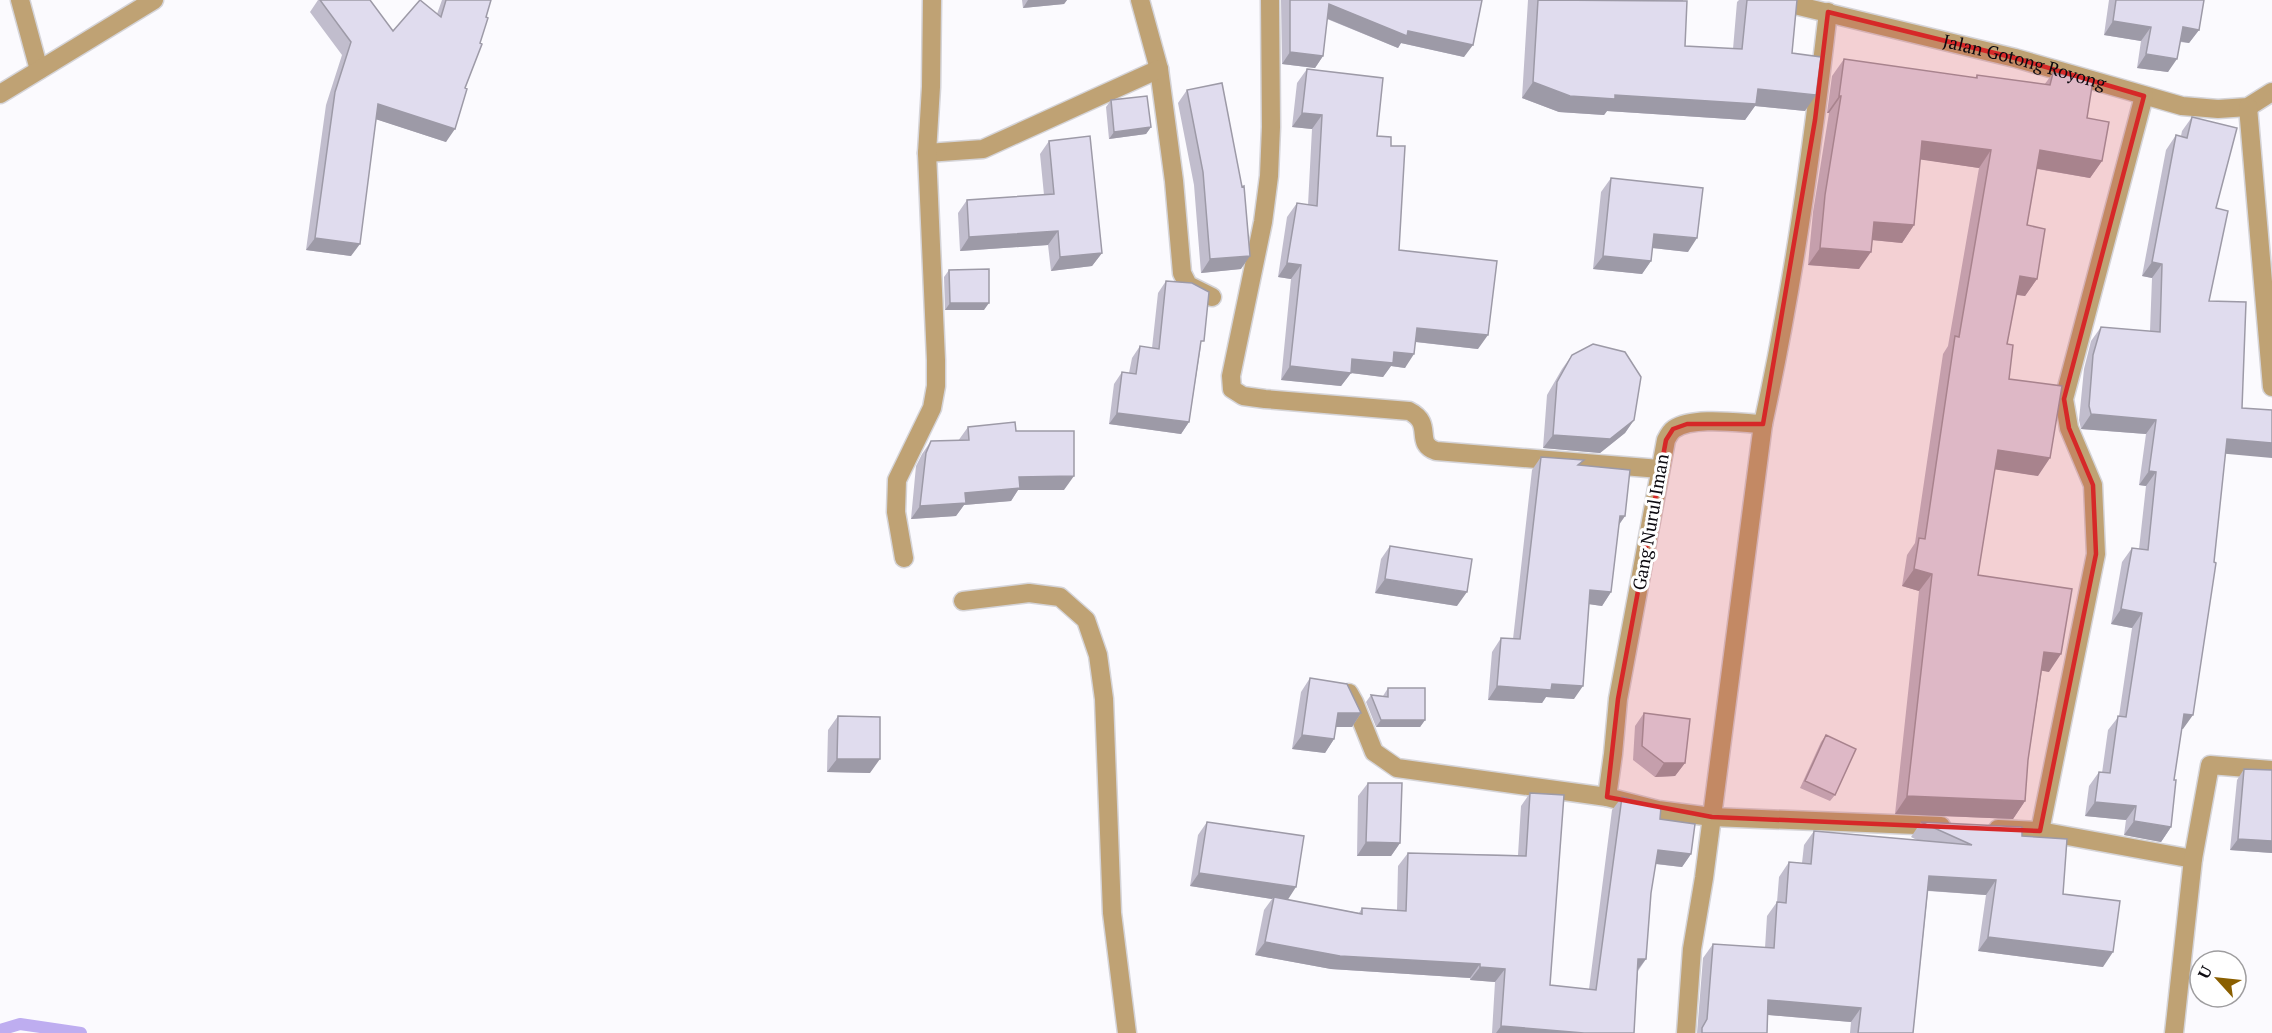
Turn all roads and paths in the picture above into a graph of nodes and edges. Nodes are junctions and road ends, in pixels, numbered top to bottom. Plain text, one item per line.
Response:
1 (20, 0) edge
2 (154, 0) edge
3 (932, 0) edge
4 (1140, 0) edge
5 (1270, 0) edge
6 (1774, 0) edge
7 (1828, 12) junction
8 (1159, 69) junction
9 (39, 70) junction
10 (2272, 92) edge
11 (0, 94) edge
12 (2144, 96) junction
13 (2248, 107) junction
14 (927, 153) junction
15 (1212, 297) dead end
16 (2272, 387) edge
17 (1763, 424) junction
18 (1660, 469) junction
19 (904, 558) dead end
20 (963, 601) dead end
21 (1344, 686) edge
22 (2272, 770) edge
23 (1607, 797) junction
24 (1712, 817) junction
25 (1958, 827) edge
26 (1981, 828) edge
27 (2040, 831) junction
28 (2193, 859) junction
29 (1127, 1033) edge
30 (1686, 1033) edge
31 (2174, 1033) edge

1 - 9 street
2 - 9 street
3 - 14 street
4 - 8 street
5 - 18 street
6 - 7 street, Jalan Gotong Royong
7 - 12 street, Jalan Gotong Royong
7 - 17 street
8 - 14 street
8 - 15 street
9 - 11 street
10 - 13 street, Jalan Gotong Royong
12 - 13 street, Jalan Gotong Royong
12 - 27 street
13 - 16 street
14 - 19 street
17 - 18 street, Gang Nurul Iman
17 - 24 street
18 - 23 street, Gang Nurul Iman
20 - 29 street
21 - 23 street
22 - 28 street
23 - 24 street
24 - 25 street
24 - 30 street
26 - 27 street
27 - 28 street
28 - 31 street

